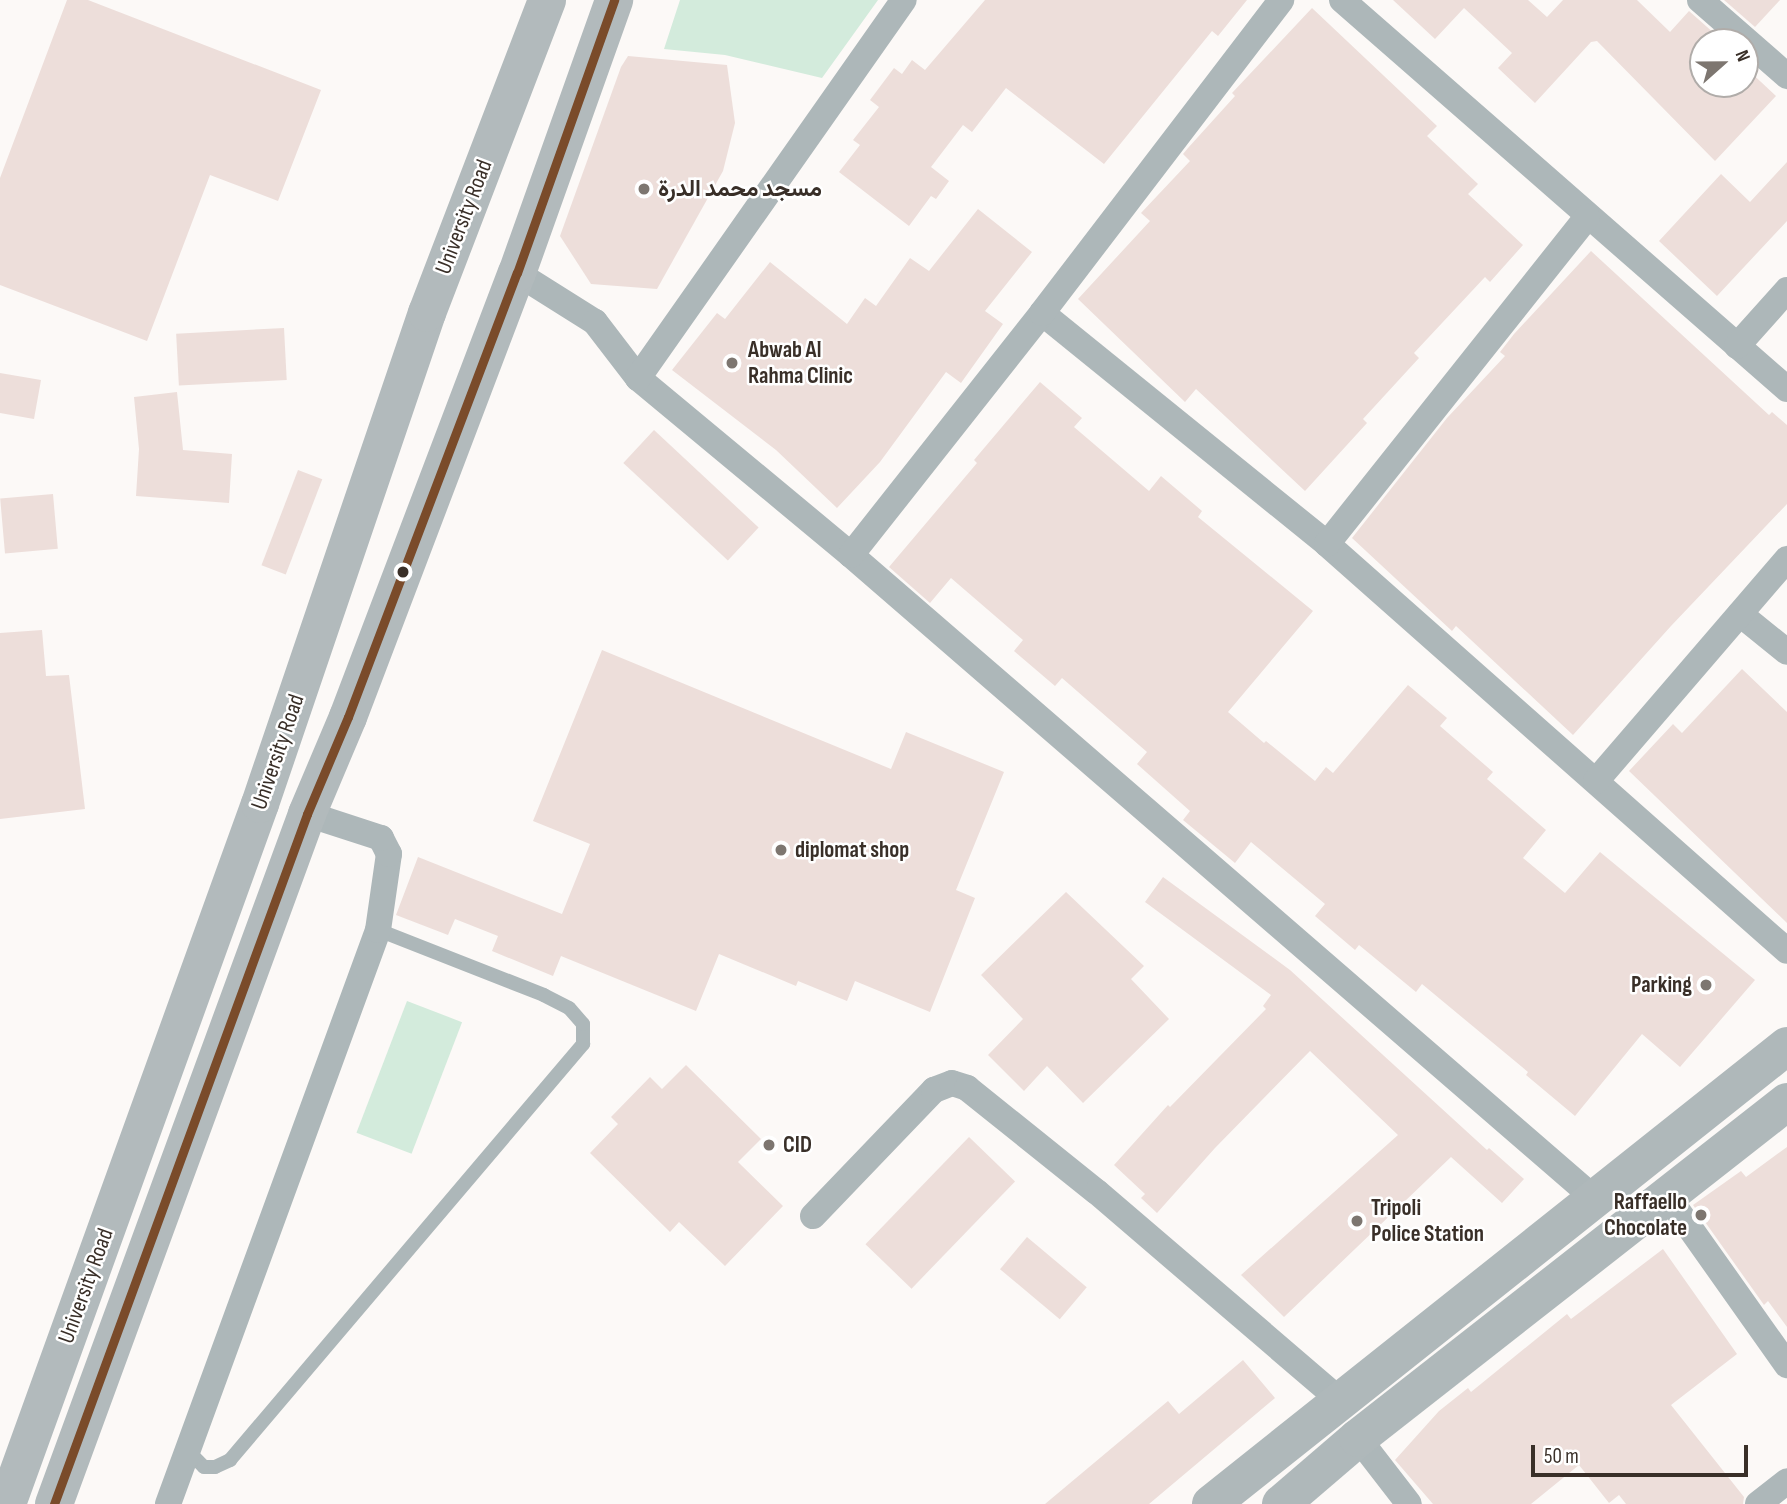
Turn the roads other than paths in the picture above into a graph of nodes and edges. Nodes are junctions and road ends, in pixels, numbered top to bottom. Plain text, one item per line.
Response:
1 (547, 0) edge
2 (614, 0) edge
3 (904, 0) edge
4 (1281, 0) edge
5 (1700, 0) edge
6 (1354, 4) edge
7 (1787, 76) edge
8 (1587, 217) junction
9 (517, 272) junction
10 (1787, 290) edge
11 (1042, 313) junction
12 (1737, 346) junction
13 (639, 378) junction
14 (1787, 389) edge
15 (1327, 544) junction
16 (851, 555) junction
17 (1787, 559) edge
18 (1740, 614) junction
19 (1787, 652) edge
20 (1596, 780) junction
21 (307, 814) junction
22 (378, 930) junction
23 (1787, 951) edge
24 (1787, 1046) edge
25 (1787, 1102) edge
26 (1668, 1197) junction
27 (1594, 1198) junction
28 (813, 1216) dead end
29 (1787, 1365) edge
30 (1340, 1400) junction
31 (1358, 1438) junction
32 (189, 1452) junction
33 (1787, 1481) edge
34 (7, 1504) edge
35 (54, 1504) edge
36 (168, 1504) edge
37 (1211, 1504) edge
38 (1280, 1504) edge
39 (1409, 1504) edge
40 (1758, 1504) edge

1 - 34 highway, University Road
2 - 9 highway, University Road
3 - 13 street
4 - 11 street
5 - 7 street
6 - 8 street
8 - 12 street
8 - 15 street
9 - 13 street
9 - 21 highway, University Road
10 - 12 street
11 - 15 street
11 - 16 street
12 - 14 street
13 - 16 street
15 - 20 street
16 - 27 street
17 - 18 street
18 - 19 street
18 - 20 street
20 - 23 street
21 - 22 street
21 - 35 highway, University Road
22 - 32 street
22 - 32 lane
24 - 27 main road
25 - 26 main road
26 - 29 street
26 - 31 main road
27 - 30 main road
28 - 30 street
30 - 37 main road
31 - 38 main road
31 - 39 street
32 - 36 street
33 - 40 street

